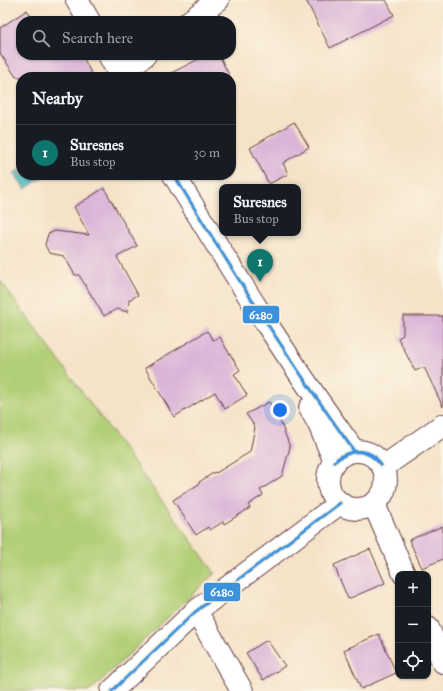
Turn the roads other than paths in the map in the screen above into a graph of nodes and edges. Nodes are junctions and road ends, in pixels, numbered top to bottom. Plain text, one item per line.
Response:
1 (78, 0) edge
2 (218, 0) edge
3 (86, 16) edge
4 (197, 16) edge
5 (112, 60) edge
6 (139, 60) edge
7 (118, 72) edge
8 (124, 72) edge
9 (177, 180) edge
10 (243, 288) junction
11 (443, 425) edge
12 (354, 451) junction
13 (335, 462) junction
14 (383, 467) junction
15 (340, 503) junction
16 (374, 504) junction
17 (403, 571) edge
18 (195, 612) junction
19 (431, 635) edge
20 (443, 662) edge
21 (112, 691) edge
22 (242, 691) edge

1 - 3 street
2 - 4 street
5 - 7 street
6 - 8 street
9 - 10 street
10 - 12 street
10 - 13 street
11 - 14 street
12 - 13 street
12 - 14 street
13 - 15 street
14 - 16 street
15 - 16 street
15 - 18 street
16 - 17 street
18 - 21 street
18 - 22 street
19 - 20 street

